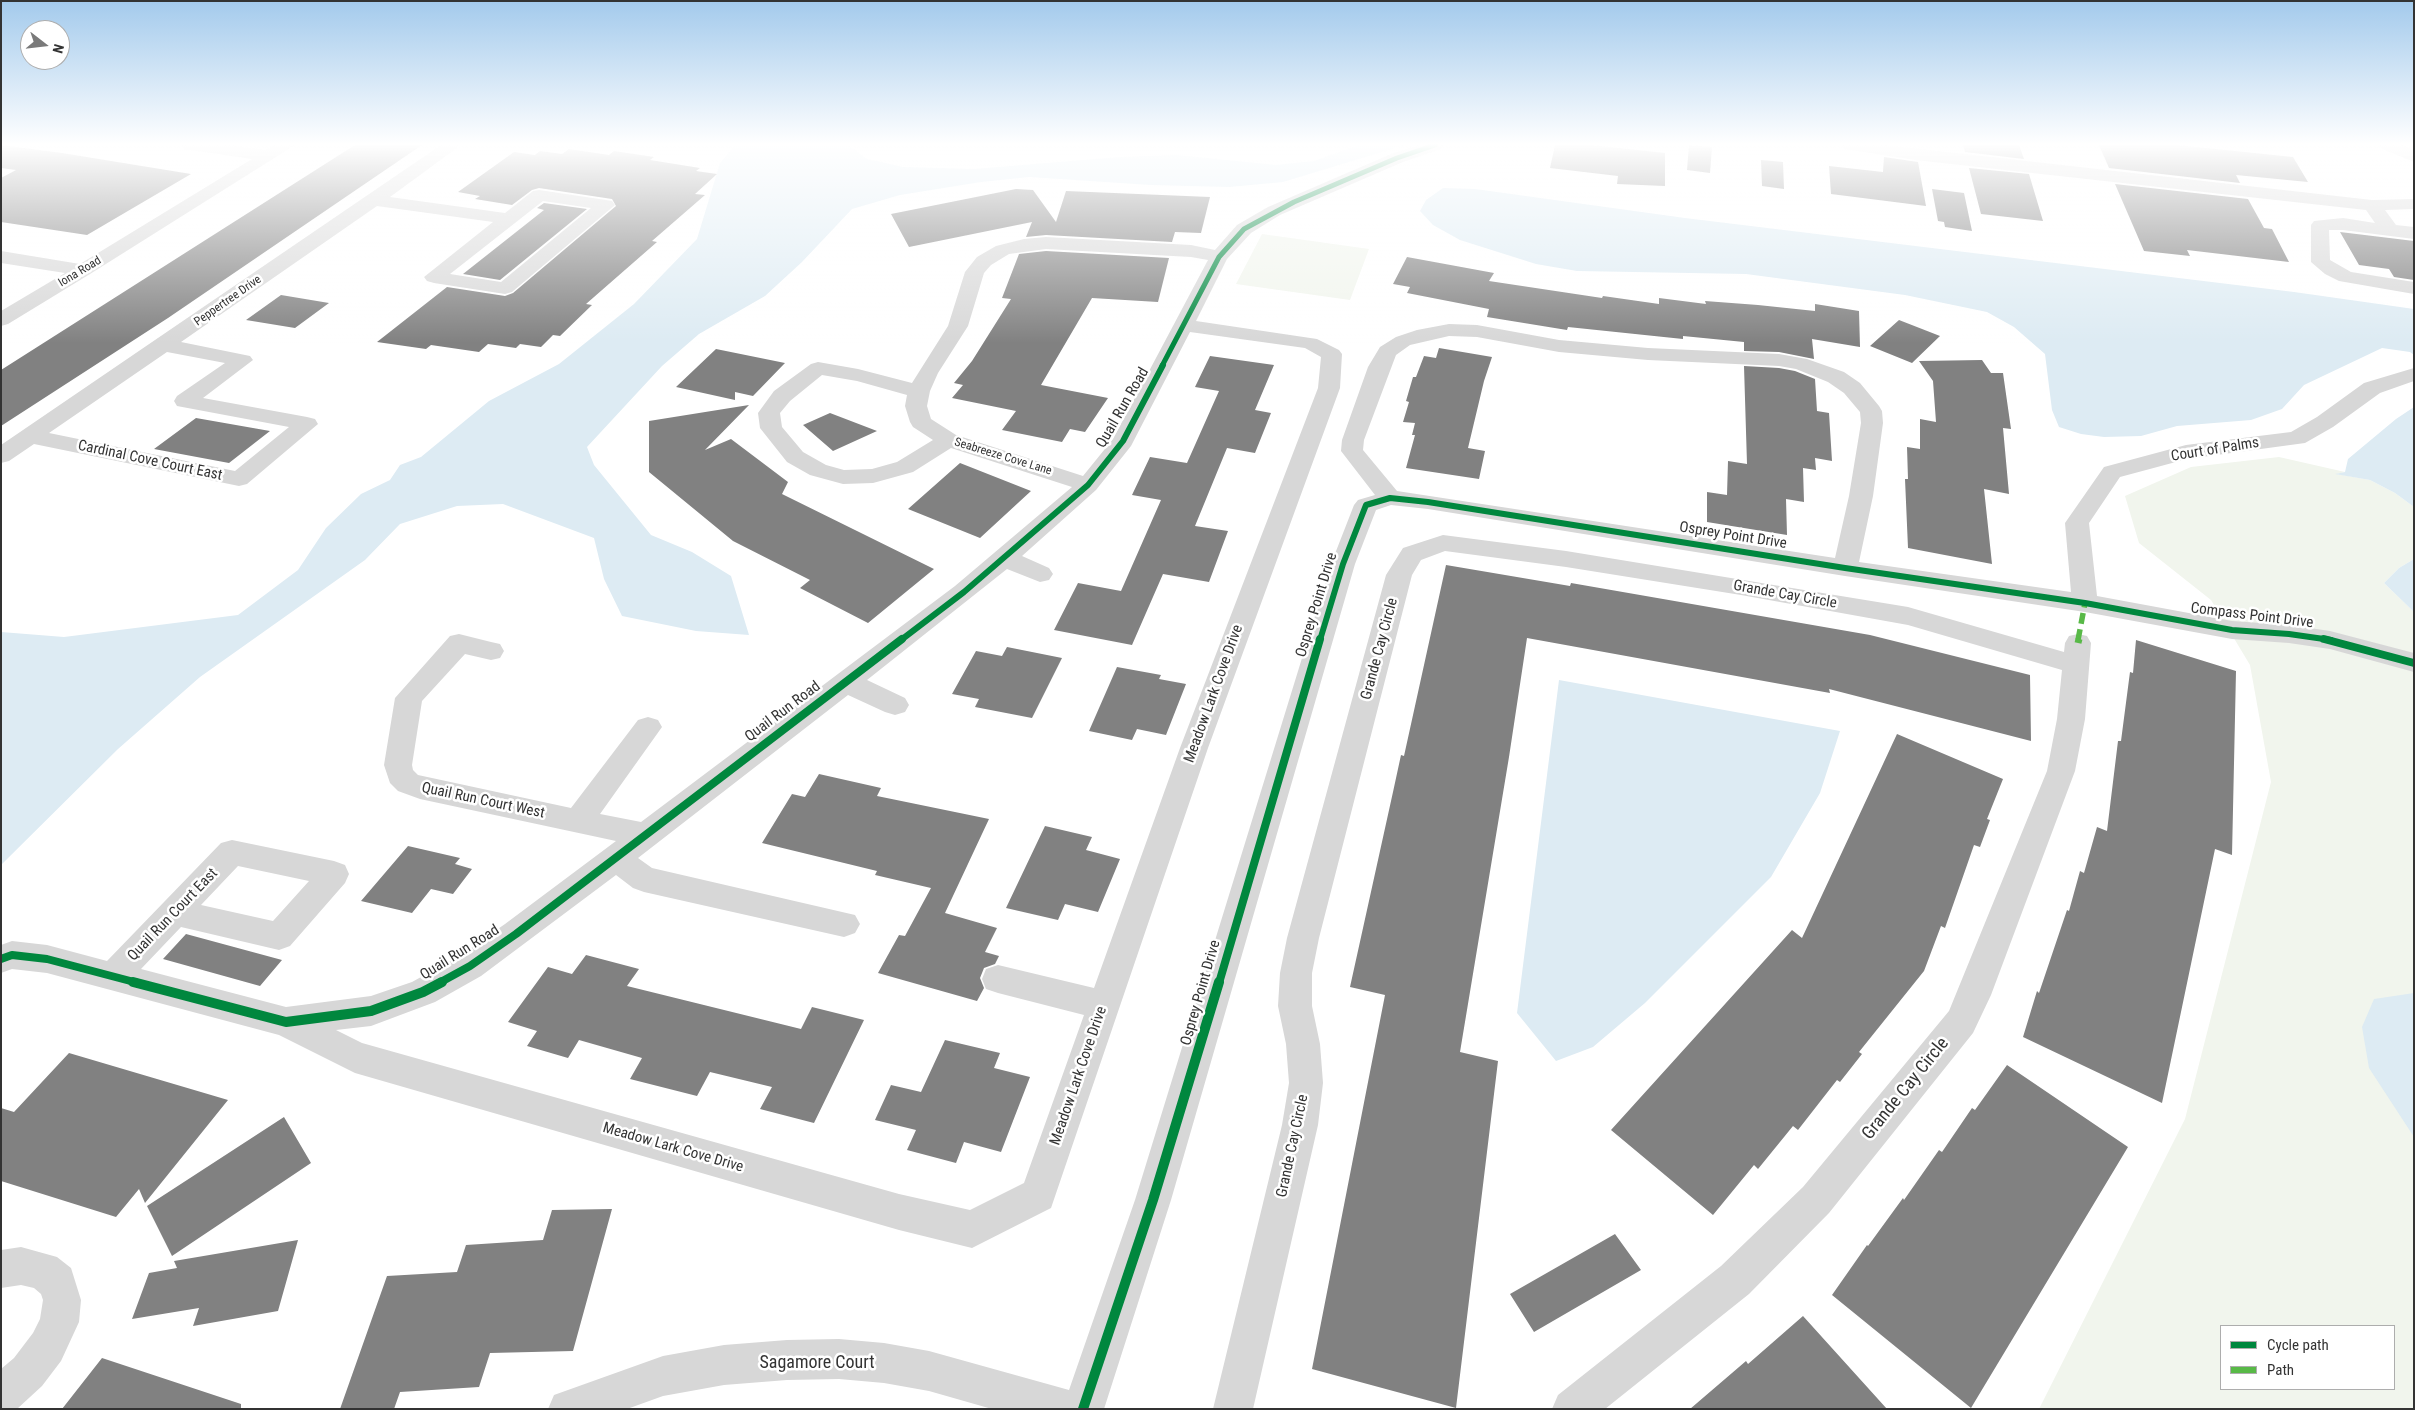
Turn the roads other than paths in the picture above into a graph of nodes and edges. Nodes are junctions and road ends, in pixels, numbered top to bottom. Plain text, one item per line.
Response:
1 (180, 211) edge
2 (359, 211) edge
3 (451, 211) edge
4 (520, 211) edge
5 (599, 211) edge
6 (1274, 211) edge
7 (2376, 211) edge
8 (509, 219) junction
9 (2390, 230) junction
10 (2414, 233) edge
11 (1219, 256) junction
12 (1, 257) edge
13 (83, 270) junction
14 (2414, 288) edge
15 (1, 320) edge
16 (1183, 325) junction
17 (165, 345) junction
18 (2414, 374) edge
19 (918, 391) junction
20 (30, 436) junction
21 (948, 440) junction
22 (1, 456) edge
23 (1088, 485) junction
24 (1390, 498) junction
25 (1004, 558) junction
26 (1845, 568) junction
27 (1040, 574) dead end
28 (2085, 603) junction
29 (490, 651) dead end
30 (2414, 663) edge
31 (846, 682) junction
32 (895, 705) dead end
33 (648, 726) dead end
34 (578, 821) junction
35 (645, 834) junction
36 (615, 857) junction
37 (175, 912) junction
38 (844, 924) dead end
39 (1, 959) edge
40 (113, 977) junction
41 (998, 979) dead end
42 (1104, 1005) junction
43 (286, 1022) junction
44 (1, 1269) edge
45 (1, 1396) edge
46 (568, 1409) edge
47 (1066, 1409) edge
48 (1083, 1409) edge
49 (1233, 1409) edge
50 (1572, 1409) edge

1 - 13 street, Iona Road
2 - 17 street, Peppertree Drive
3 - 8 street
4 - 8 street
5 - 8 street
6 - 11 street, Quail Run Road
7 - 9 street
9 - 10 street
9 - 14 street
11 - 16 street, Quail Run Road
11 - 19 street
12 - 13 street
13 - 15 street, Iona Road
16 - 23 street, Quail Run Road
16 - 42 street, Meadow Lark Cove Drive
17 - 20 street, Peppertree Drive
17 - 20 street, Cardinal Cove Court East
18 - 28 street, Court of Palms
19 - 21 street, Seabreeze Cove Lane
19 - 21 street
20 - 22 street, Peppertree Drive
21 - 23 street, Seabreeze Cove Lane
23 - 25 street, Quail Run Road
24 - 26 street, Osprey Point Drive
24 - 26 street
24 - 48 street, Osprey Point Drive
25 - 27 street
25 - 31 street, Quail Run Road
26 - 28 street, Osprey Point Drive
28 - 30 street, Compass Point Drive
29 - 34 street, Quail Run Court West
31 - 32 street
31 - 35 street, Quail Run Road
33 - 34 street
34 - 35 street, Quail Run Court West
35 - 36 street, Quail Run Road
36 - 38 street
36 - 43 street, Quail Run Road
37 - 37 street, Quail Run Court East
37 - 40 street, Quail Run Court East
39 - 40 street, Quail Run Road
40 - 43 street, Quail Run Road
41 - 42 street
42 - 43 street, Meadow Lark Cove Drive
44 - 45 street
46 - 47 street, Sagamore Court
49 - 50 street, Grande Cay Circle

